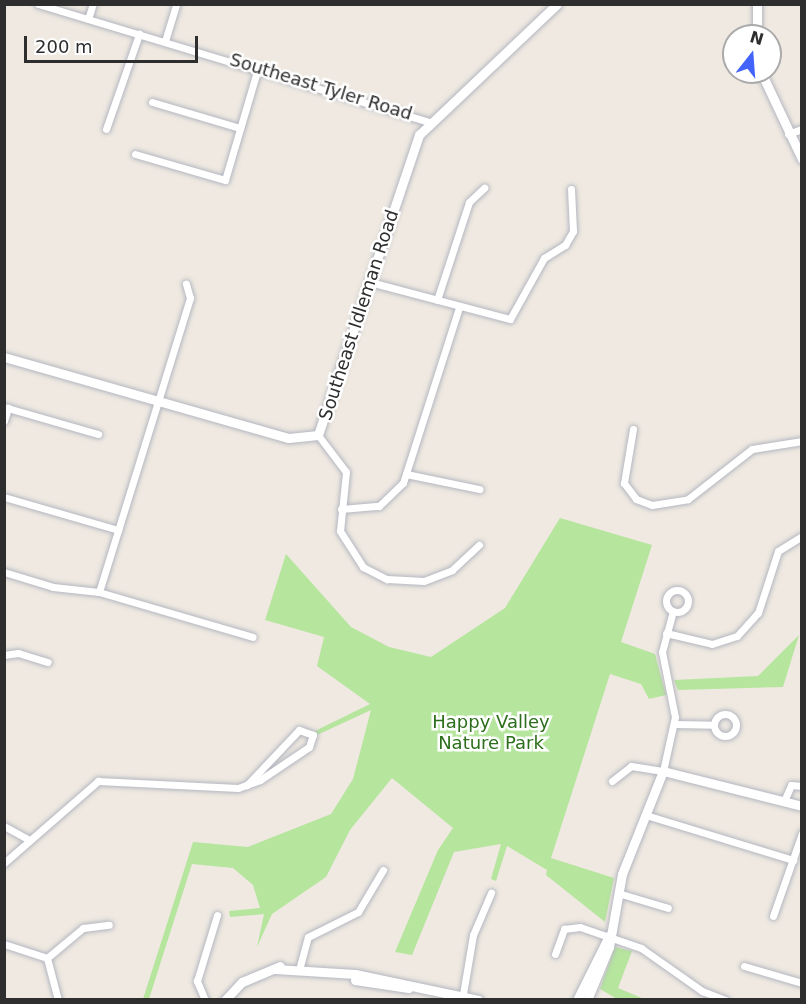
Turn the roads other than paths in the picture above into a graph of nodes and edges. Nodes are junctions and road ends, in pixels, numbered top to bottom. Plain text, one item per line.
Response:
1 (38, 4) edge
2 (93, 4) edge
3 (176, 4) edge
4 (557, 4) edge
5 (757, 4) edge
6 (88, 19) junction
7 (757, 24) edge
8 (139, 34) junction
9 (165, 41) junction
10 (258, 68) junction
11 (766, 84) edge
12 (152, 102) dead end
13 (430, 122) junction
14 (240, 128) junction
15 (106, 129) dead end
16 (801, 129) edge
17 (788, 134) junction
18 (135, 154) dead end
19 (801, 159) edge
20 (484, 188) dead end
21 (571, 189) dead end
22 (370, 282) junction
23 (186, 284) dead end
24 (437, 300) junction
25 (459, 307) junction
26 (4, 357) edge
27 (160, 401) junction
28 (6, 408) edge
29 (4, 421) edge
30 (633, 429) dead end
31 (98, 435) dead end
32 (318, 435) junction
33 (801, 441) edge
34 (406, 474) junction
35 (479, 489) dead end
36 (4, 497) edge
37 (341, 509) junction
38 (118, 530) junction
39 (801, 537) edge
40 (479, 545) dead end
41 (4, 572) edge
42 (99, 592) junction
43 (673, 611) dead end
44 (666, 633) junction
45 (253, 637) dead end
46 (4, 655) edge
47 (48, 662) dead end
48 (675, 724) junction
49 (714, 725) dead end
50 (663, 771) junction
51 (612, 781) dead end
52 (247, 785) junction
53 (801, 786) edge
54 (784, 801) junction
55 (801, 806) edge
56 (649, 816) junction
57 (4, 826) edge
58 (801, 833) edge
59 (29, 840) junction
60 (793, 860) junction
61 (4, 863) edge
62 (383, 870) dead end
63 (490, 892) dead end
64 (618, 893) junction
65 (668, 908) dead end
66 (217, 915) dead end
67 (773, 916) dead end
68 (108, 925) dead end
69 (609, 936) junction
70 (4, 944) edge
71 (555, 954) dead end
72 (47, 958) junction
73 (744, 966) dead end
74 (299, 967) junction
75 (801, 983) edge
76 (702, 991) junction
77 (435, 993) junction
78 (227, 995) edge
79 (462, 998) edge
80 (58, 999) edge
81 (205, 999) edge
82 (217, 999) edge
83 (450, 999) edge
84 (478, 999) edge
85 (578, 999) edge
86 (587, 999) edge
87 (697, 999) edge
88 (725, 999) edge

1 - 6 street, Southeast Tyler Road
2 - 6 street
3 - 9 street
4 - 13 main road, Southeast Idleman Road
5 - 7 main road
6 - 8 street, Southeast Tyler Road
8 - 9 street, Southeast Tyler Road
8 - 15 street
9 - 10 street, Southeast Tyler Road
10 - 13 street, Southeast Tyler Road
10 - 14 street
11 - 17 main road
12 - 14 street
13 - 22 main road, Southeast Idleman Road
14 - 18 street
16 - 17 street
17 - 19 main road
20 - 24 street
21 - 25 street
22 - 24 street
22 - 32 main road, Southeast Idleman Road
23 - 27 street
24 - 25 street
25 - 34 street
26 - 27 main road, Southeast Idleman Road
27 - 32 main road, Southeast Idleman Road
27 - 38 street
28 - 29 street
28 - 31 street
30 - 33 street
32 - 37 street
34 - 35 street
34 - 37 street
36 - 38 street
37 - 40 street
38 - 42 street
39 - 44 street
41 - 42 street
42 - 45 street
43 - 44 street
44 - 48 street
46 - 47 street
48 - 49 street
48 - 50 street
50 - 51 street
50 - 54 main road
50 - 56 main road
52 - 52 street
52 - 59 street
53 - 54 street
54 - 55 main road
56 - 60 street
56 - 64 main road
57 - 59 street
58 - 60 street
59 - 61 street
60 - 67 street
62 - 74 street
63 - 79 street
64 - 65 street
64 - 69 main road
66 - 81 street
68 - 72 street
69 - 71 street
69 - 76 street
69 - 85 main road
69 - 86 main road
70 - 72 street
72 - 80 street
73 - 75 street
74 - 77 main road
74 - 78 main road
76 - 87 street
76 - 88 street
77 - 79 main road
77 - 83 main road
78 - 82 main road
79 - 84 main road

